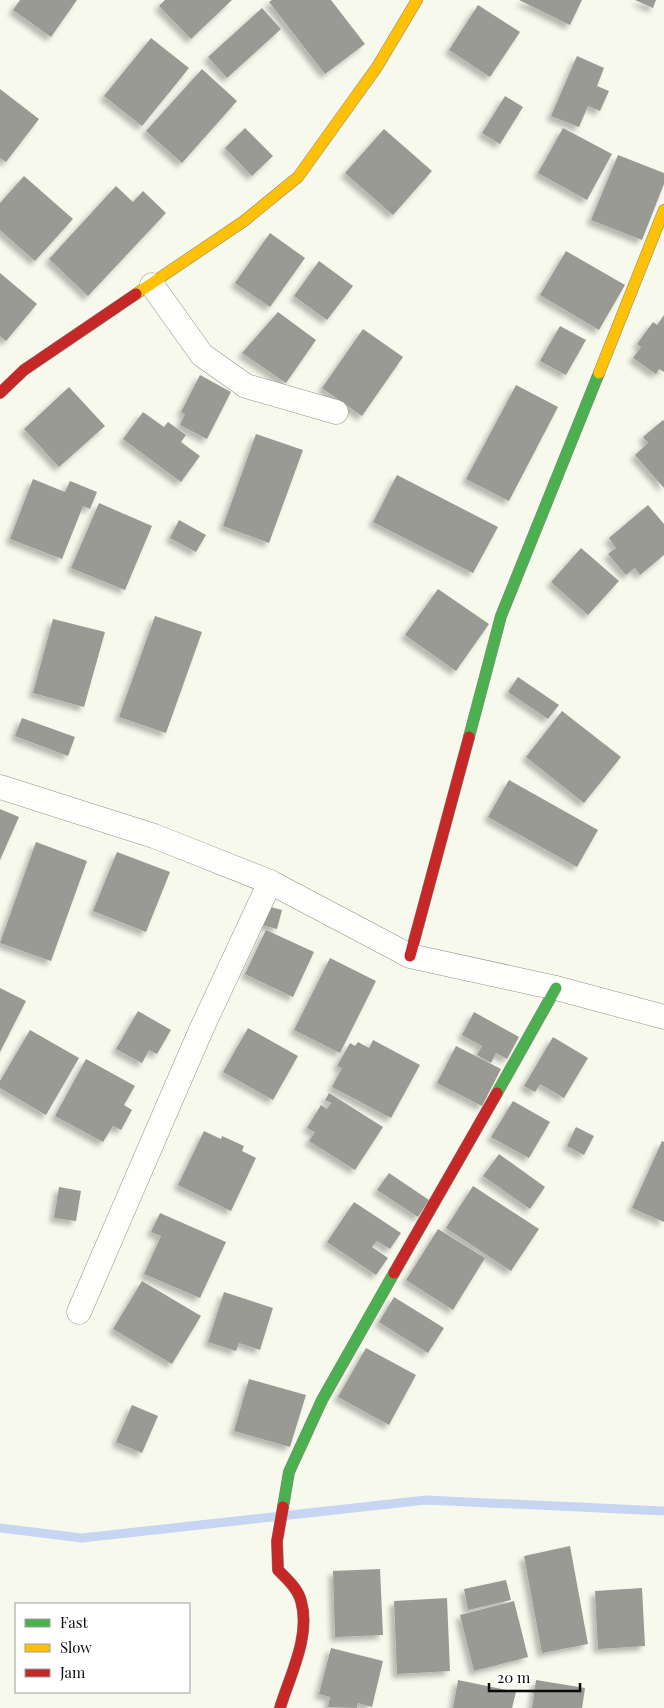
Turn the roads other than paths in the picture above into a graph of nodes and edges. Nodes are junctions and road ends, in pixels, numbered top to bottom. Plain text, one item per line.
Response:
1 (417, 0) edge
2 (664, 210) edge
3 (152, 285) junction
4 (0, 393) edge
5 (336, 412) dead end
6 (0, 787) edge
7 (270, 882) junction
8 (410, 956) junction
9 (556, 988) junction
10 (664, 1017) edge
11 (79, 1312) dead end
12 (280, 1708) edge

1 - 3 street
2 - 8 street
3 - 4 street
3 - 5 street
6 - 7 street
7 - 8 street
7 - 11 street
8 - 9 street
9 - 10 street
9 - 12 street

